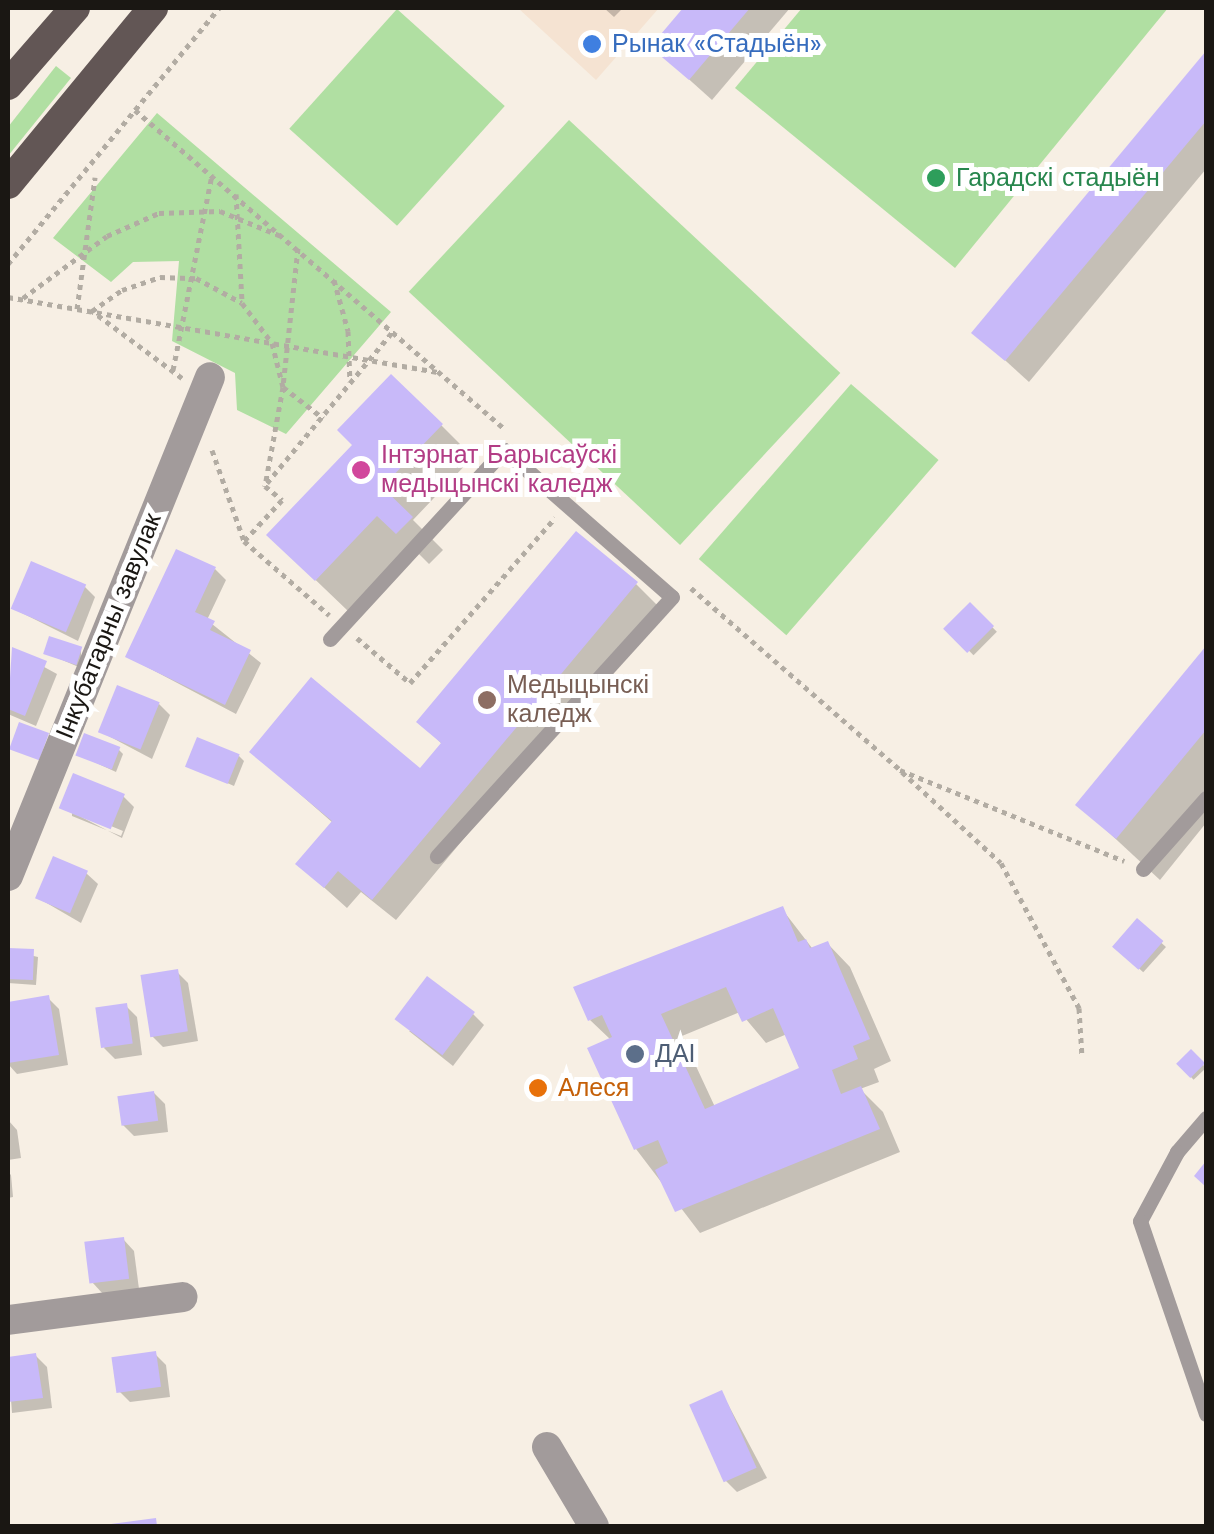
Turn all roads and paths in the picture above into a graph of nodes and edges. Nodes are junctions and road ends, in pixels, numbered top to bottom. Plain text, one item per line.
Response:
1 (74, 8) edge
2 (219, 8) edge
3 (144, 13) edge
4 (8, 86) edge
5 (135, 110) junction
6 (212, 174) junction
7 (95, 178) dead end
8 (8, 184) edge
9 (236, 194) junction
10 (204, 209) junction
11 (237, 216) junction
12 (292, 242) junction
13 (298, 248) junction
14 (84, 252) junction
15 (8, 264) edge
16 (332, 277) junction
17 (189, 278) junction
18 (8, 296) edge
19 (22, 299) junction
20 (242, 303) junction
21 (77, 309) junction
22 (92, 311) junction
23 (180, 326) junction
24 (394, 330) junction
25 (272, 342) junction
26 (287, 344) junction
27 (350, 354) junction
28 (372, 358) junction
29 (173, 370) junction
30 (440, 372) junction
31 (350, 385) junction
32 (283, 386) junction
33 (204, 394) junction
34 (323, 418) junction
35 (508, 432) dead end
36 (265, 486) junction
37 (566, 505) junction
38 (244, 542) junction
39 (680, 579) dead end
40 (342, 626) junction
41 (330, 639) dead end
42 (900, 770) junction
43 (1206, 798) edge
44 (438, 856) dead end
45 (1143, 869) joint
46 (8, 876) edge
47 (1082, 1058) dead end
48 (1206, 1118) edge
49 (182, 1297) dead end
50 (8, 1320) edge
51 (1206, 1414) edge
52 (547, 1447) dead end
53 (594, 1526) edge

1 - 4 main road
2 - 5 path
3 - 8 main road
5 - 6 path
5 - 15 path
6 - 9 path
6 - 10 path
7 - 14 path
9 - 11 path
9 - 12 path
10 - 11 path
10 - 14 path
10 - 17 path
11 - 12 path
11 - 20 path
12 - 13 path
13 - 16 path
13 - 26 path
14 - 19 path
14 - 21 path
16 - 24 path
16 - 27 path
17 - 20 path
17 - 22 path
17 - 23 path
18 - 19 path
19 - 21 path
20 - 25 path
21 - 22 path
22 - 23 path
22 - 29 path
23 - 25 path
23 - 29 path
24 - 28 path
24 - 30 path
25 - 26 path
25 - 32 path
26 - 27 path
26 - 32 path
27 - 28 path
27 - 31 path
28 - 30 path
28 - 31 path
29 - 33 path
30 - 35 path
31 - 34 path
32 - 34 path
32 - 36 path
33 - 38 path
33 - 46 street, Інкубатарны завулак
34 - 36 path
36 - 38 path
37 - 40 lane
37 - 40 path
37 - 44 lane
38 - 40 path
39 - 42 path
40 - 41 lane
42 - 45 path
42 - 47 path
43 - 45 lane
48 - 51 lane
49 - 50 street
52 - 53 street

